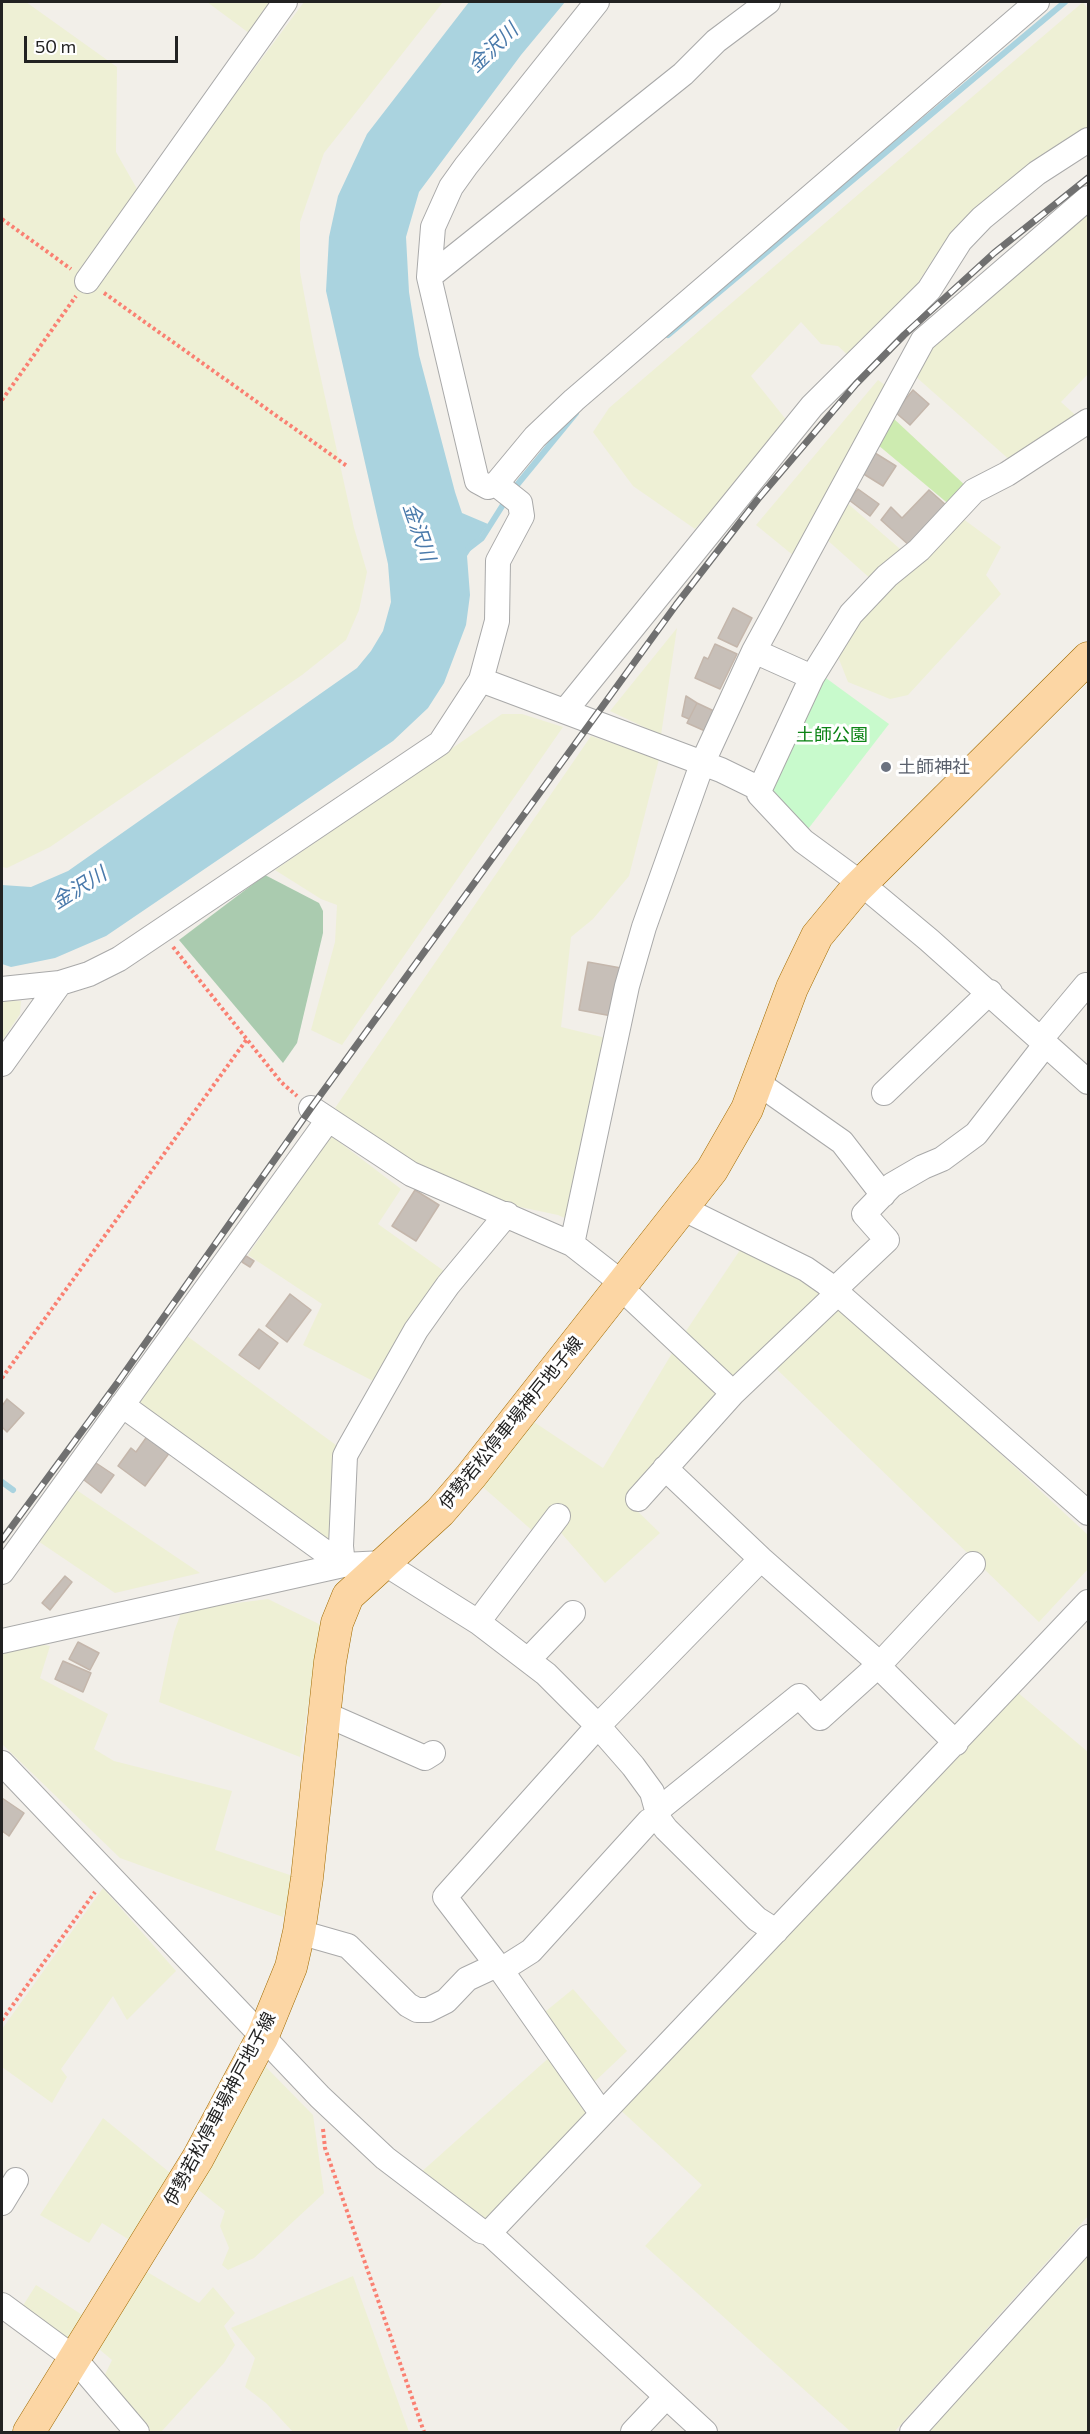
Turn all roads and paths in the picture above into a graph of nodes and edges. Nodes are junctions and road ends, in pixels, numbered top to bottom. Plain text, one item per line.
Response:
1 (285, 2) edge
2 (597, 2) edge
3 (1037, 2) edge
4 (755, 5) edge
5 (1089, 140) edge
6 (1089, 198) edge
7 (2, 219) edge
8 (429, 277) junction
9 (87, 281) junction
10 (2, 400) edge
11 (1089, 421) edge
12 (347, 466) dead end
13 (505, 491) junction
14 (754, 651) junction
15 (1089, 658) edge
16 (812, 677) junction
17 (481, 680) junction
18 (565, 711) junction
19 (702, 764) junction
20 (760, 789) junction
21 (863, 885) junction
22 (160, 931) junction
23 (60, 983) junction
24 (1086, 985) dead end
25 (2, 988) edge
26 (990, 992) junction
27 (247, 1039) junction
28 (1042, 1042) junction
29 (2, 1064) edge
30 (1089, 1082) edge
31 (758, 1083) junction
32 (884, 1093) dead end
33 (319, 1114) junction
34 (883, 1195) junction
35 (682, 1208) junction
36 (507, 1214) junction
37 (572, 1244) junction
38 (621, 1285) junction
39 (835, 1292) junction
40 (2, 1378) edge
41 (733, 1393) junction
42 (122, 1405) junction
43 (665, 1468) junction
44 (638, 1499) dead end
45 (1089, 1513) edge
46 (558, 1516) dead end
47 (761, 1559) junction
48 (384, 1563) junction
49 (973, 1564) dead end
50 (343, 1565) junction
51 (2, 1572) edge
52 (1089, 1602) edge
53 (573, 1613) dead end
54 (478, 1622) junction
55 (2, 1641) edge
56 (529, 1659) junction
57 (879, 1665) junction
58 (324, 1714) junction
59 (598, 1725) junction
60 (956, 1743) junction
61 (433, 1753) dead end
62 (2, 1763) edge
63 (659, 1814) junction
64 (107, 1874) junction
65 (776, 1931) junction
66 (299, 1932) junction
67 (499, 1967) junction
68 (2, 2020) edge
69 (262, 2038) junction
70 (320, 2097) junction
71 (602, 2114) junction
72 (16, 2180) dead end
73 (2, 2203) edge
74 (489, 2233) junction
75 (1089, 2237) edge
76 (2, 2305) edge
77 (74, 2358) junction
78 (666, 2397) junction
79 (28, 2433) edge
80 (137, 2433) edge
81 (424, 2433) edge
82 (633, 2433) edge
83 (705, 2433) edge
84 (912, 2433) edge

1 - 9 street
2 - 8 street
3 - 13 street
4 - 8 street
5 - 18 street
6 - 14 street
7 - 9 path
8 - 13 street
9 - 10 path
9 - 12 path
11 - 16 street
13 - 17 street
14 - 16 street
14 - 19 street
15 - 21 main road, 伊勢若松停車場神戸地子線
16 - 20 street
17 - 18 street
17 - 22 street
18 - 19 street
19 - 20 street
19 - 37 street
20 - 21 street
21 - 26 street
21 - 31 main road, 伊勢若松停車場神戸地子線
22 - 23 street
22 - 27 path
23 - 25 street
23 - 29 street
24 - 28 street
26 - 28 street
26 - 32 street
27 - 33 path
27 - 40 path
28 - 30 street
28 - 34 street
31 - 34 street
31 - 35 main road, 伊勢若松停車場神戸地子線
33 - 36 street
33 - 42 street
34 - 39 street
35 - 38 main road, 伊勢若松停車場神戸地子線
35 - 39 street
36 - 37 street
36 - 50 street
37 - 38 street
38 - 41 street
38 - 48 main road, 伊勢若松停車場神戸地子線
39 - 41 street
39 - 45 street
41 - 43 street
42 - 50 street
42 - 51 street
43 - 44 street
43 - 47 street
46 - 54 street
47 - 57 street
47 - 59 street
48 - 50 street
48 - 54 street
48 - 58 main road, 伊勢若松停車場神戸地子線
49 - 57 street
50 - 55 street
52 - 60 street
53 - 56 street
54 - 56 street
56 - 59 street
57 - 60 street
57 - 63 street
58 - 61 street
58 - 66 main road, 伊勢若松停車場神戸地子線
59 - 63 street
59 - 67 street
60 - 65 street
62 - 64 street
63 - 65 street
63 - 67 street
64 - 68 path
64 - 69 street
65 - 71 street
66 - 67 street
66 - 69 main road, 伊勢若松停車場神戸地子線
67 - 71 street
69 - 70 street
69 - 77 main road, 伊勢若松停車場神戸地子線
70 - 74 street
70 - 81 path
71 - 74 street
72 - 73 street
74 - 78 street
75 - 84 street
76 - 77 street
77 - 79 main road, 伊勢若松停車場神戸地子線
77 - 80 street
78 - 82 street
78 - 83 street

